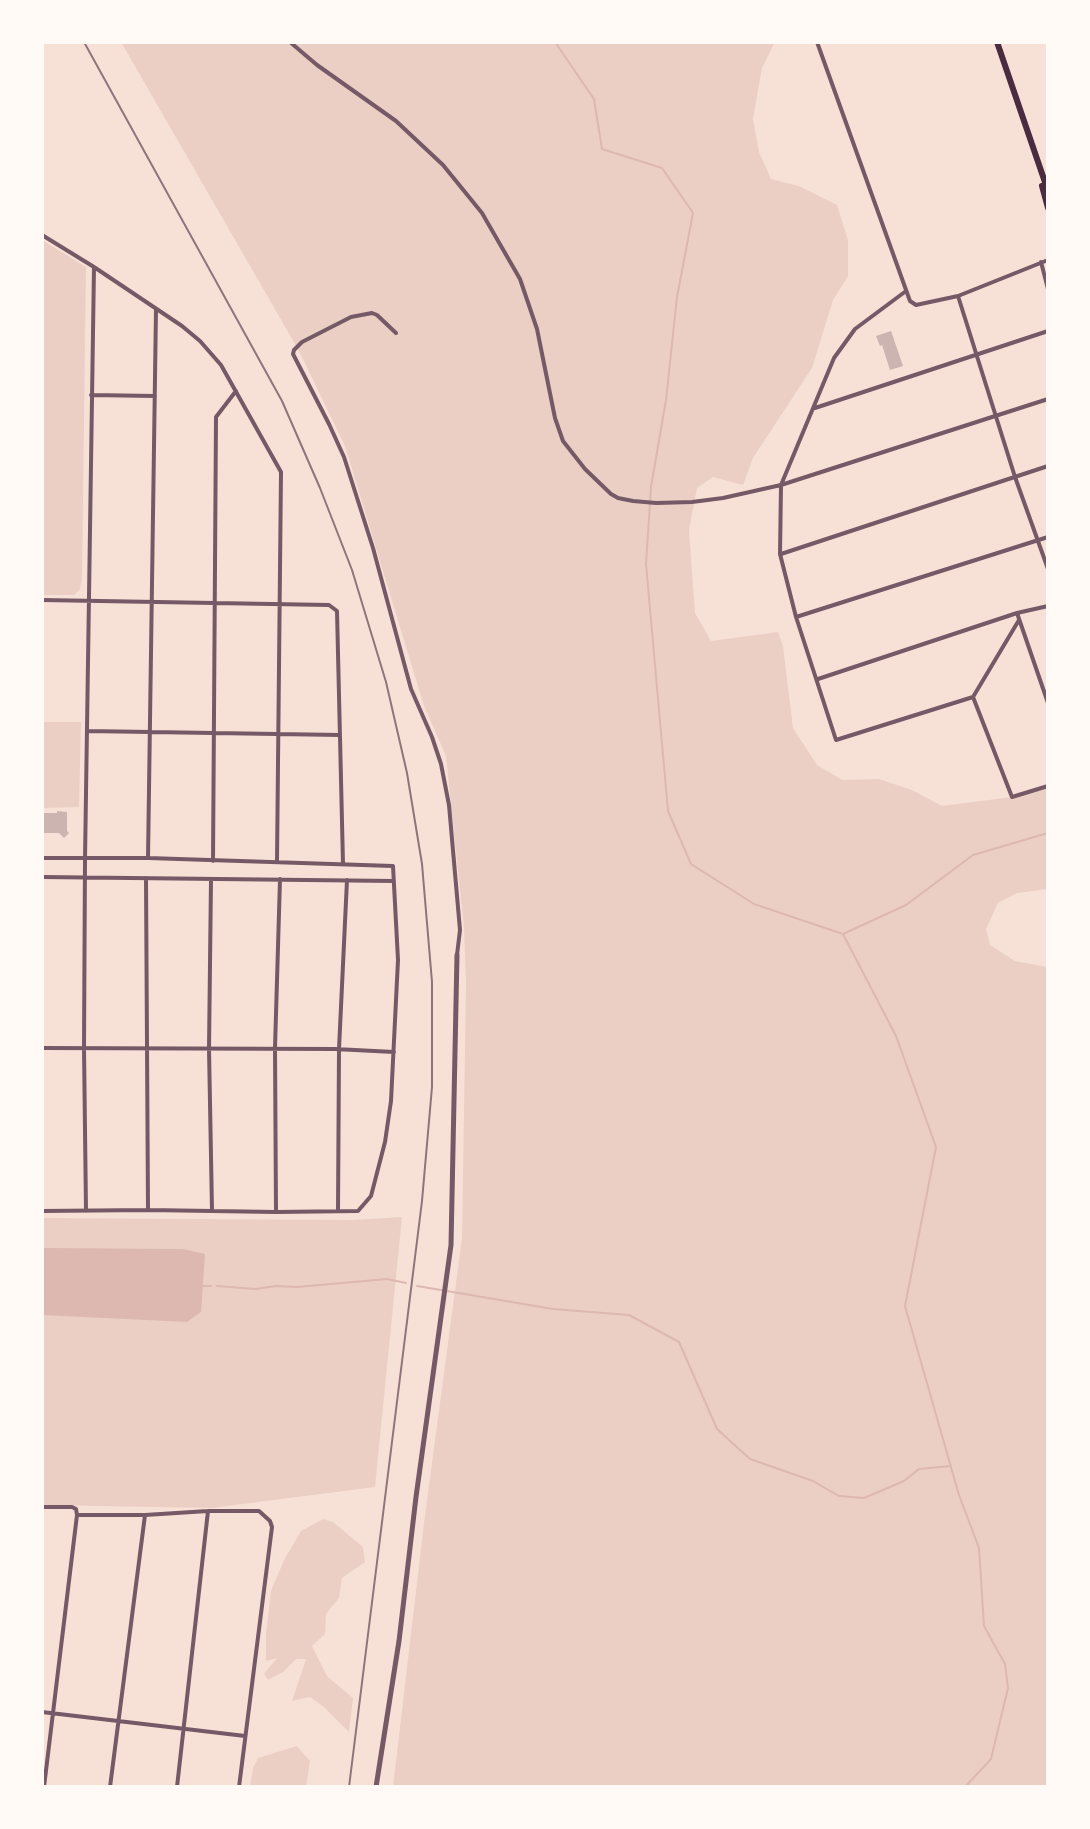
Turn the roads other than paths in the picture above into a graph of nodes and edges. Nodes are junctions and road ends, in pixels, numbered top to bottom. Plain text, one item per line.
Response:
1 (290, 42) edge
2 (817, 42) edge
3 (997, 42) edge
4 (1038, 166) junction
5 (1048, 182) edge
6 (1048, 191) edge
7 (1048, 208) edge
8 (42, 235) edge
9 (1048, 260) edge
10 (1041, 262) junction
11 (94, 267) junction
12 (1048, 289) edge
13 (906, 291) junction
14 (958, 296) junction
15 (156, 309) junction
16 (1048, 331) edge
17 (396, 333) dead end
18 (975, 355) junction
19 (236, 391) junction
20 (91, 395) junction
21 (155, 396) junction
22 (1048, 399) edge
23 (814, 408) junction
24 (995, 416) junction
25 (1048, 466) edge
26 (1015, 477) junction
27 (781, 485) junction
28 (1048, 537) edge
29 (1038, 541) junction
30 (780, 554) junction
31 (1048, 569) edge
32 (42, 600) edge
33 (88, 601) junction
34 (152, 602) junction
35 (215, 603) junction
36 (280, 604) junction
37 (1048, 606) edge
38 (1017, 613) junction
39 (796, 617) junction
40 (1020, 620) junction
41 (817, 679) junction
42 (973, 697) junction
43 (1048, 703) edge
44 (87, 731) junction
45 (150, 732) junction
46 (214, 733) junction
47 (279, 734) junction
48 (340, 735) junction
49 (1048, 786) edge
50 (42, 858) edge
51 (148, 858) junction
52 (85, 859) junction
53 (213, 861) junction
54 (277, 861) junction
55 (343, 864) junction
56 (42, 877) edge
57 (85, 877) junction
58 (146, 878) junction
59 (211, 879) junction
60 (280, 879) junction
61 (347, 880) junction
62 (394, 881) junction
63 (457, 955) joint
64 (42, 1048) edge
65 (84, 1048) junction
66 (275, 1048) junction
67 (145, 1049) junction
68 (209, 1049) junction
69 (339, 1049) junction
70 (394, 1052) junction
71 (148, 1210) junction
72 (212, 1210) junction
73 (42, 1211) edge
74 (86, 1211) junction
75 (338, 1211) junction
76 (276, 1212) junction
77 (42, 1507) edge
78 (208, 1511) junction
79 (77, 1515) junction
80 (145, 1515) junction
81 (42, 1712) edge
82 (53, 1714) junction
83 (118, 1720) junction
84 (184, 1729) junction
85 (245, 1736) junction
86 (44, 1787) edge
87 (110, 1787) edge
88 (177, 1787) edge
89 (239, 1787) edge
90 (376, 1787) edge

1 - 27 street
2 - 13 street
3 - 4 main road
4 - 5 main road
4 - 6 main road
4 - 7 main road
8 - 11 street
9 - 10 street
10 - 12 street
10 - 14 street
11 - 15 street
11 - 20 street
13 - 14 street
13 - 23 street
14 - 18 street
15 - 19 street
15 - 21 street
16 - 18 street
17 - 63 street
18 - 23 street
18 - 24 street
19 - 35 street
19 - 36 street
20 - 21 street
20 - 33 street
21 - 34 street
22 - 24 street
23 - 27 street
24 - 26 street
24 - 27 street
25 - 26 street
26 - 29 street
26 - 30 street
27 - 30 street
28 - 29 street
29 - 31 street
29 - 39 street
30 - 39 street
32 - 33 street
33 - 34 street
33 - 44 street
34 - 35 street
34 - 45 street
35 - 36 street
35 - 46 street
36 - 47 street
36 - 48 street
37 - 38 street
38 - 40 street
38 - 41 street
39 - 41 street
40 - 42 street
40 - 43 street
41 - 42 street
42 - 49 street
44 - 45 street
44 - 52 street
45 - 46 street
45 - 51 street
46 - 47 street
46 - 53 street
47 - 48 street
47 - 54 street
48 - 55 street
50 - 52 street
51 - 52 street
51 - 53 street
52 - 57 street
53 - 54 street
54 - 55 street
55 - 62 street
56 - 57 street
57 - 58 street
57 - 65 street
58 - 59 street
58 - 67 street
59 - 60 street
59 - 68 street
60 - 61 street
60 - 66 street
61 - 62 street
61 - 69 street
62 - 70 street
63 - 90 street
64 - 65 street
65 - 67 street
65 - 74 street
66 - 68 street
66 - 69 street
66 - 76 street
67 - 68 street
67 - 71 street
68 - 72 street
69 - 70 street
69 - 75 street
70 - 75 street
71 - 72 street
71 - 74 street
72 - 76 street
73 - 74 street
75 - 76 street
77 - 79 street
78 - 80 street
78 - 84 street
78 - 85 street
79 - 80 street
79 - 82 street
80 - 83 street
81 - 82 street
82 - 83 street
82 - 86 street
83 - 84 street
83 - 87 street
84 - 85 street
84 - 88 street
85 - 89 street

